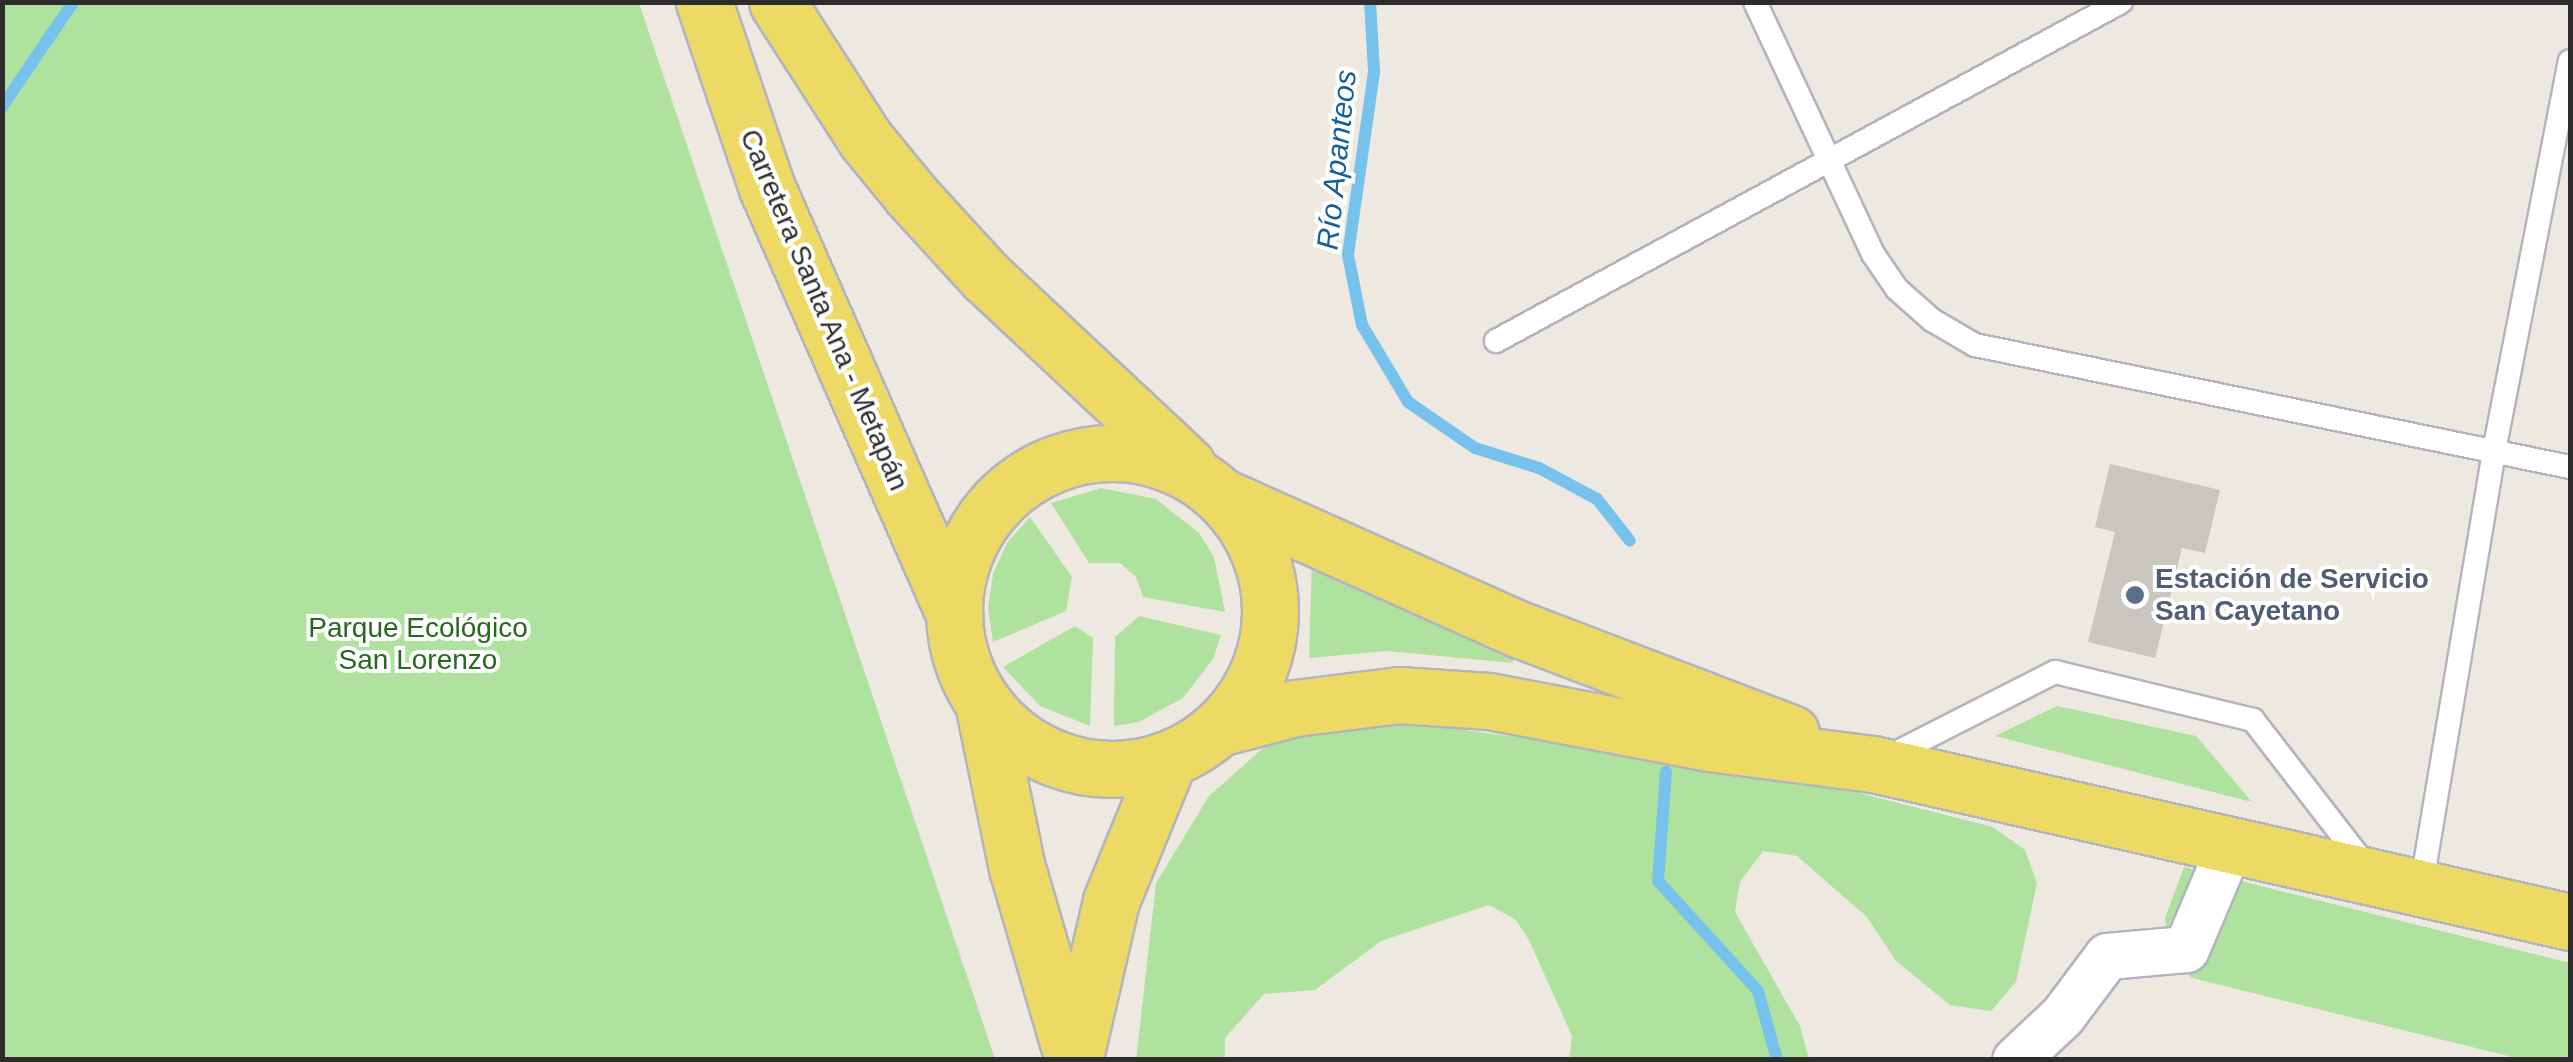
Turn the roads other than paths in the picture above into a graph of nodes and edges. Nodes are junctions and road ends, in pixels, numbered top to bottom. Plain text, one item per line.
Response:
1 (704, 2) edge
2 (777, 2) edge
3 (1754, 2) edge
4 (2121, 2) edge
5 (2570, 62) edge
6 (1828, 158) junction
7 (1496, 341) dead end
8 (2494, 451) junction
9 (2570, 467) edge
10 (1216, 490) junction
11 (954, 615) junction
12 (983, 702) junction
13 (1219, 728) junction
14 (1168, 759) junction
15 (1873, 764) junction
16 (2230, 845) junction
17 (2398, 882) junction
18 (2570, 922) edge
19 (1074, 1060) edge
20 (2015, 1060) edge

1 - 11 main road, Carretera Santa Ana - Metapán
2 - 10 main road
3 - 6 lane
4 - 6 lane
5 - 8 lane
6 - 7 lane
6 - 8 lane
8 - 9 lane
8 - 17 lane
10 - 11 main road
10 - 13 main road
10 - 15 main road
11 - 12 main road
12 - 14 main road
12 - 19 main road
13 - 14 main road
13 - 15 main road
14 - 19 main road
15 - 16 main road
15 - 17 lane
16 - 17 main road
16 - 20 street
17 - 18 main road

